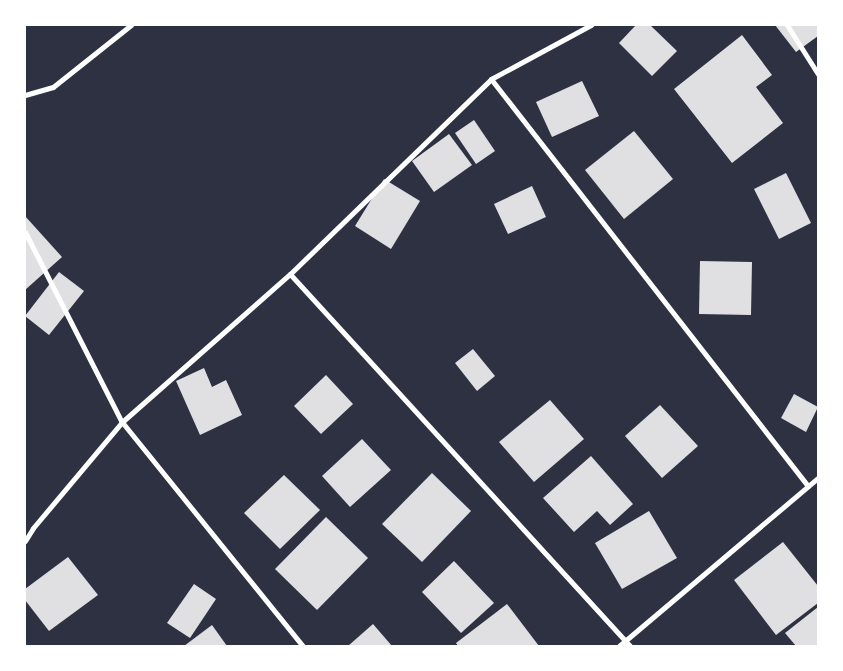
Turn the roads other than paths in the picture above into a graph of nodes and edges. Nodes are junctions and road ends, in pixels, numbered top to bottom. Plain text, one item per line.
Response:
1 (131, 25) edge
2 (590, 25) edge
3 (788, 25) edge
4 (818, 74) edge
5 (491, 79) junction
6 (25, 95) edge
7 (25, 232) edge
8 (290, 274) junction
9 (122, 422) junction
10 (818, 478) edge
11 (808, 486) junction
12 (25, 541) edge
13 (626, 641) junction
14 (303, 646) edge
15 (619, 646) edge
16 (630, 646) edge

1 - 6 street
2 - 5 street
3 - 4 street
5 - 8 street
5 - 11 street
7 - 9 street
8 - 9 street
8 - 13 street
9 - 12 street
9 - 14 street
10 - 11 street
11 - 13 street
13 - 15 street
13 - 16 street

